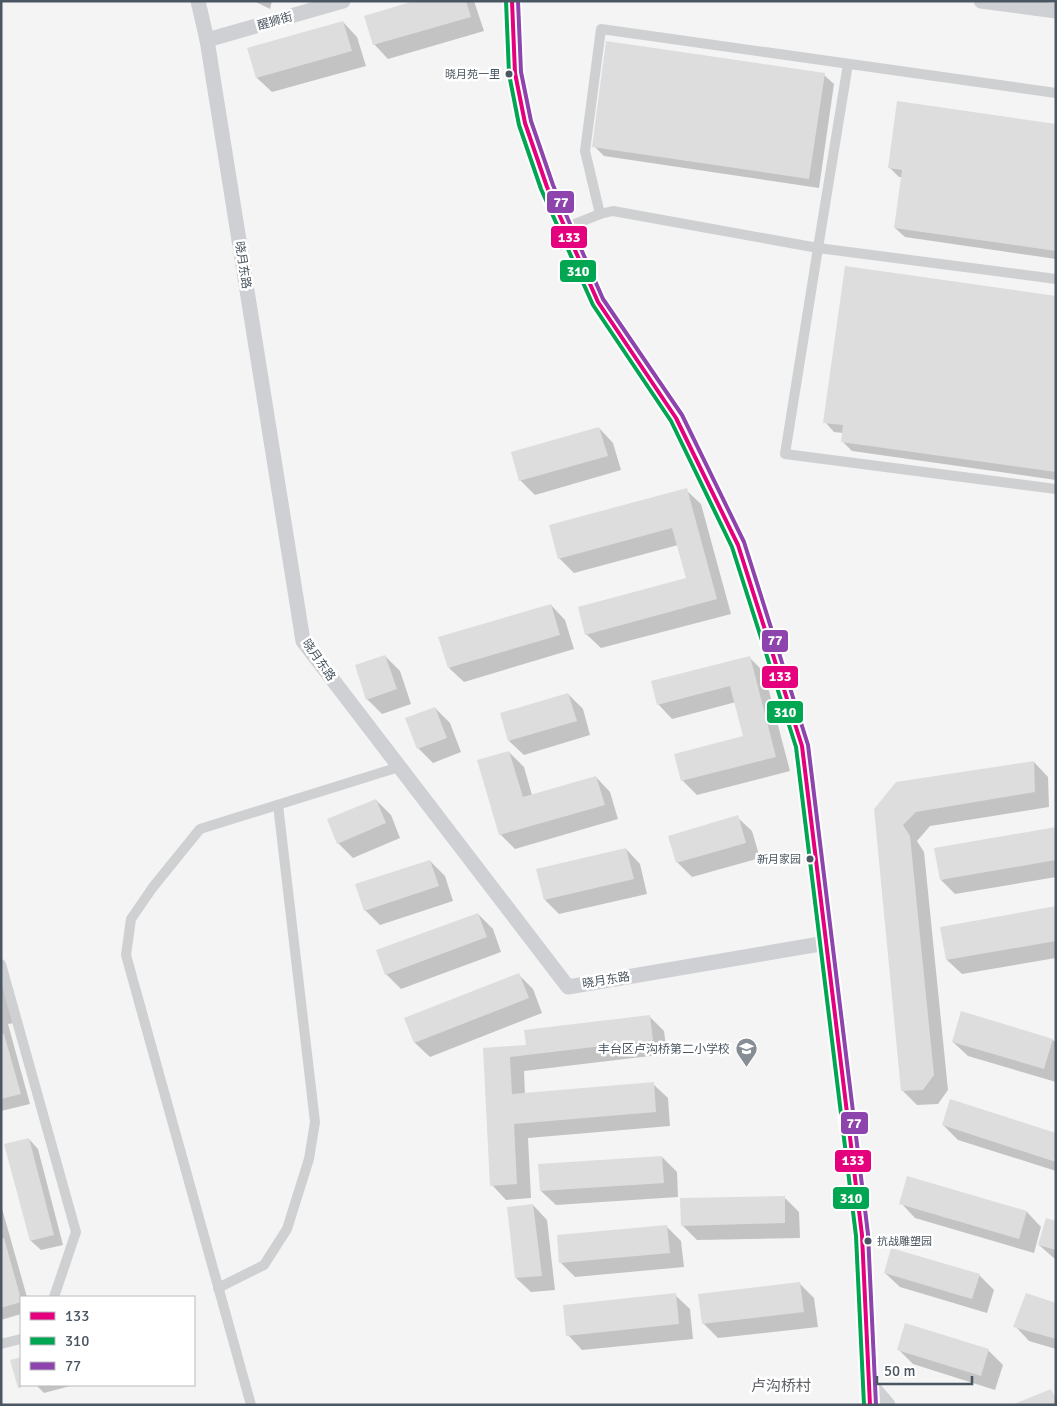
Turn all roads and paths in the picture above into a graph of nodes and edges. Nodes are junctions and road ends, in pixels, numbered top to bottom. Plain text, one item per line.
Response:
1 (198, 1) edge
2 (343, 1) edge
3 (512, 1) edge
4 (988, 2) edge
5 (1056, 11) edge
6 (207, 40) junction
7 (848, 64) junction
8 (1056, 93) edge
9 (600, 214) junction
10 (565, 228) junction
11 (818, 248) junction
12 (1056, 279) edge
13 (1056, 489) edge
14 (399, 767) junction
15 (278, 805) junction
16 (826, 943) junction
17 (1, 964) edge
18 (218, 1288) junction
19 (54, 1296) edge
20 (20, 1339) edge
21 (1, 1344) edge
22 (870, 1384) junction
23 (251, 1405) edge
24 (870, 1405) edge
25 (888, 1405) edge

1 - 6 street, 晓月东路
2 - 6 street, 醒狮街
3 - 10 street
4 - 5 street
6 - 14 street, 晓月东路
7 - 8 street
7 - 9 street
7 - 11 street
9 - 10 street
9 - 11 street
10 - 16 street
11 - 12 street
11 - 13 street
14 - 15 street
14 - 16 street, 晓月东路
15 - 18 street
15 - 18 street
16 - 22 street
17 - 19 street
18 - 23 street
20 - 21 street
22 - 24 street
22 - 25 street

